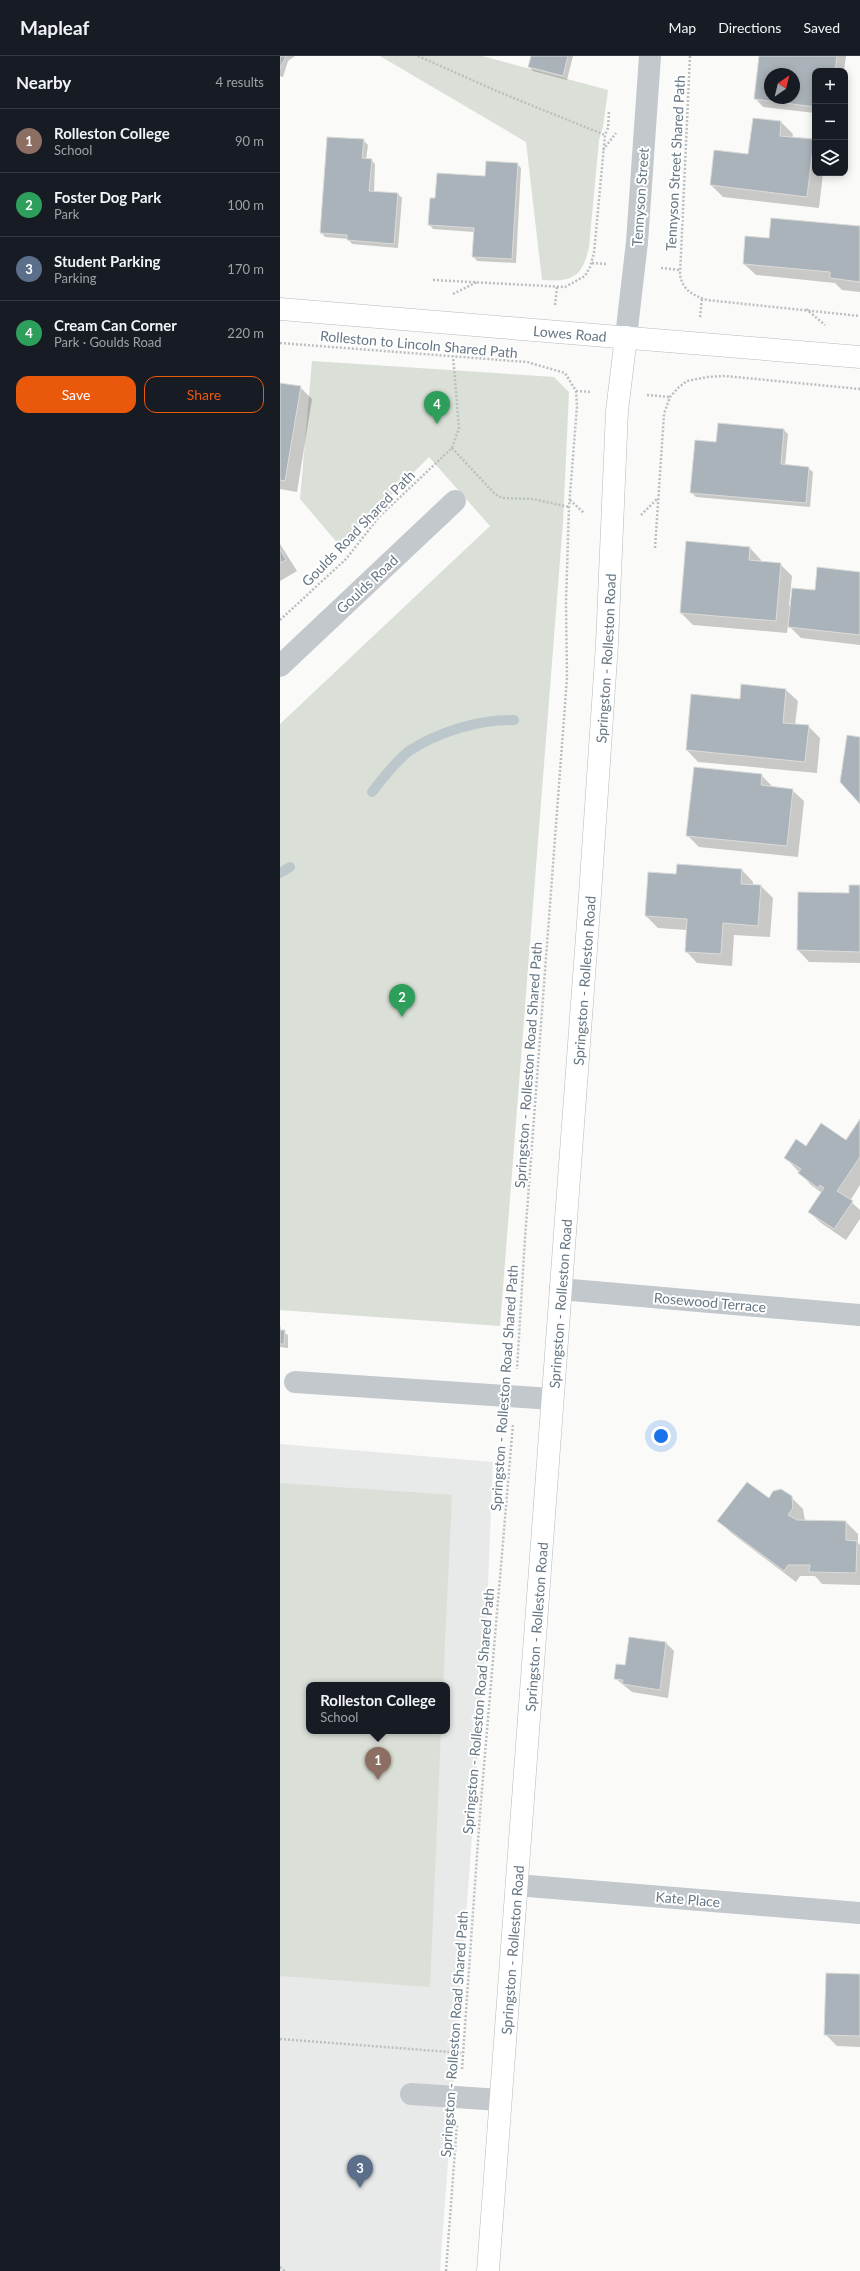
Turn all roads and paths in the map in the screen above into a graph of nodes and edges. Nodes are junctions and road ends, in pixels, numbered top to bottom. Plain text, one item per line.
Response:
1 (418, 56) edge
2 (650, 56) edge
3 (690, 56) edge
4 (609, 111) dead end
5 (605, 135) junction
6 (612, 139) dead end
7 (603, 151) junction
8 (592, 262) junction
9 (599, 263) dead end
10 (672, 269) dead end
11 (680, 270) junction
12 (433, 280) dead end
13 (477, 282) junction
14 (468, 287) dead end
15 (557, 287) junction
16 (556, 293) dead end
17 (702, 298) junction
18 (701, 305) dead end
19 (280, 309) edge
20 (806, 309) junction
21 (860, 316) edge
22 (815, 317) dead end
23 (626, 337) junction
24 (280, 343) edge
25 (453, 356) junction
26 (860, 357) edge
27 (550, 361) dead end
28 (550, 367) junction
29 (694, 374) dead end
30 (694, 379) junction
31 (860, 388) edge
32 (576, 391) junction
33 (583, 391) dead end
34 (655, 396) dead end
35 (670, 397) junction
36 (452, 448) junction
37 (657, 499) junction
38 (570, 500) junction
39 (455, 501) dead end
40 (576, 506) dead end
41 (569, 507) junction
42 (645, 512) dead end
43 (655, 548) dead end
44 (280, 620) edge
45 (280, 666) edge
46 (560, 1289) junction
47 (860, 1315) edge
48 (295, 1382) dead end
49 (516, 1395) junction
50 (552, 1399) junction
51 (516, 1885) junction
52 (860, 1913) edge
53 (280, 2039) edge
54 (463, 2053) junction
55 (411, 2094) dead end
56 (459, 2098) junction
57 (500, 2100) junction
58 (280, 2267) edge
59 (285, 2271) edge
60 (446, 2271) edge
61 (488, 2271) edge

1 - 5 path
2 - 23 street, Tennyson Street
3 - 11 path, Tennyson Street Shared Path
4 - 5 path
5 - 7 path
6 - 7 path
7 - 8 path
8 - 9 path
8 - 15 path
10 - 11 path
11 - 17 path
12 - 13 path
13 - 14 path
13 - 15 path
15 - 16 path
17 - 18 path
17 - 20 path
19 - 23 main road, Lowes Road
20 - 21 path
20 - 22 path
23 - 26 main road, Lowes Road
23 - 46 main road, Springston - Rolleston Road
24 - 25 path, Rolleston to Lincoln Shared Path
25 - 28 path, Rolleston to Lincoln Shared Path
25 - 36 path, Goulds Road Shared Path
27 - 28 path
28 - 32 path, Springston - Rolleston Road Shared Path
29 - 30 path
30 - 31 path
30 - 35 path
32 - 33 path
32 - 38 path, Springston - Rolleston Road Shared Path
34 - 35 path
35 - 37 path
36 - 41 path
36 - 44 path, Goulds Road Shared Path
37 - 42 path
37 - 43 path
38 - 40 path
38 - 41 path, Springston - Rolleston Road Shared Path
39 - 45 street, Goulds Road
41 - 49 path, Springston - Rolleston Road Shared Path
46 - 47 street, Rosewood Terrace
46 - 50 main road, Springston - Rolleston Road
48 - 49 street
49 - 50 street
49 - 54 path, Springston - Rolleston Road Shared Path
50 - 51 main road, Springston - Rolleston Road
51 - 52 street, Kate Place
51 - 57 main road, Springston - Rolleston Road
53 - 54 path
54 - 56 path, Springston - Rolleston Road Shared Path
55 - 56 street
56 - 57 street
56 - 60 path, Springston - Rolleston Road Shared Path
57 - 61 main road, Springston - Rolleston Road
58 - 59 path

